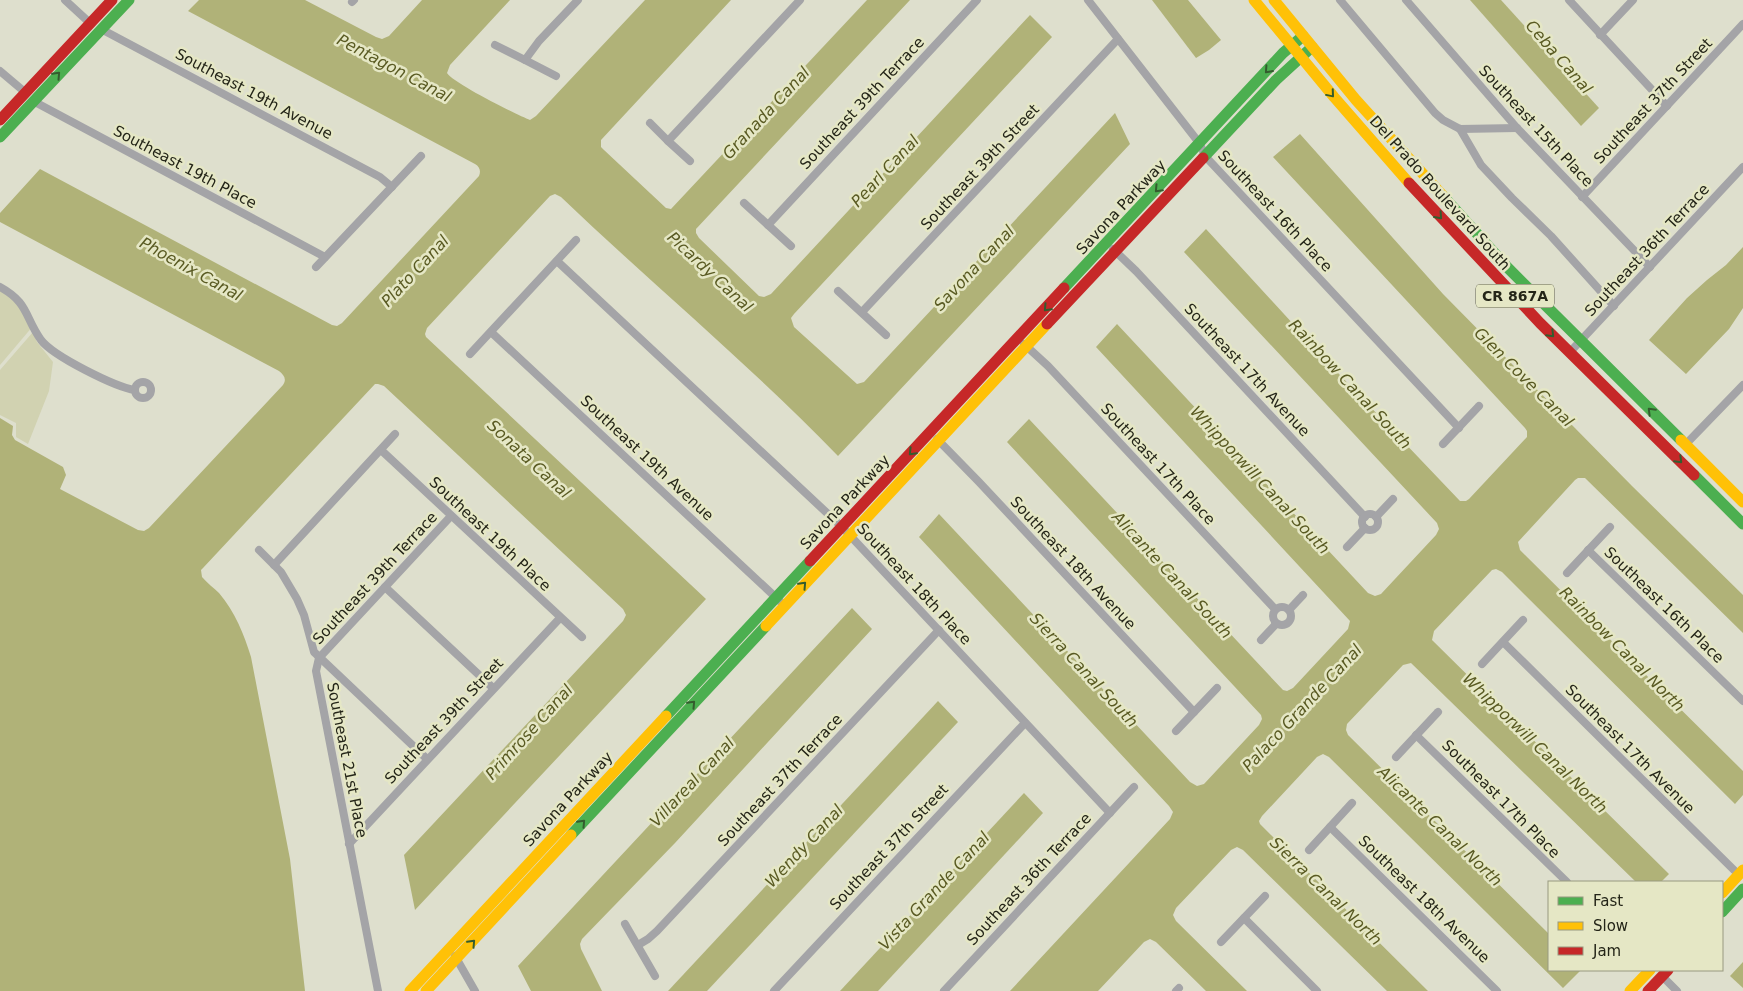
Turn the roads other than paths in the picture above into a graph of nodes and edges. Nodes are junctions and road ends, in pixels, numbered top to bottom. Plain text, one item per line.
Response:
1 (65, 0) edge
2 (112, 0) edge
3 (128, 0) edge
4 (578, 0) edge
5 (800, 0) edge
6 (977, 0) edge
7 (1088, 0) edge
8 (1254, 0) edge
9 (1274, 0) edge
10 (1340, 0) edge
11 (1406, 0) edge
12 (1569, 0) edge
13 (1633, 0) edge
14 (1743, 24) edge
15 (96, 27) junction
16 (1600, 35) junction
17 (1303, 36) junction
18 (1118, 39) junction
19 (495, 45) dead end
20 (1291, 46) junction
21 (1312, 47) junction
22 (1300, 57) junction
23 (525, 60) junction
24 (0, 71) edge
25 (556, 76) dead end
26 (29, 97) junction
27 (1667, 106) junction
28 (0, 120) edge
29 (650, 123) dead end
30 (1517, 128) junction
31 (1460, 129) junction
32 (0, 137) edge
33 (668, 141) junction
34 (1200, 144) junction
35 (421, 156) dead end
36 (1205, 156) junction
37 (690, 161) dead end
38 (1743, 167) edge
39 (392, 187) junction
40 (1582, 197) junction
41 (744, 203) dead end
42 (768, 225) junction
43 (576, 240) dead end
44 (791, 246) dead end
45 (1111, 247) junction
46 (325, 257) junction
47 (557, 261) junction
48 (1650, 266) junction
49 (316, 268) dead end
50 (0, 287) edge
51 (838, 291) dead end
52 (1614, 306) junction
53 (862, 312) junction
54 (491, 332) junction
55 (886, 335) dead end
56 (1023, 342) junction
57 (1580, 342) junction
58 (1570, 352) junction
59 (470, 354) dead end
60 (1743, 385) edge
61 (135, 390) dead end
62 (1479, 406) dead end
63 (1459, 428) junction
64 (395, 434) dead end
65 (1652, 434) junction
66 (935, 436) junction
67 (1443, 444) dead end
68 (1685, 445) junction
69 (381, 450) junction
70 (1393, 499) dead end
71 (1743, 502) edge
72 (451, 516) junction
73 (1365, 517) junction
74 (1376, 517) junction
75 (1743, 524) edge
76 (1610, 527) dead end
77 (1365, 528) junction
78 (846, 531) junction
79 (1348, 547) dead end
80 (259, 550) dead end
81 (1588, 550) junction
82 (274, 565) junction
83 (1567, 573) dead end
84 (385, 587) junction
85 (1303, 595) dead end
86 (780, 601) junction
87 (1275, 609) junction
88 (1289, 610) junction
89 (560, 618) junction
90 (1524, 620) dead end
91 (1276, 624) junction
92 (939, 630) junction
93 (582, 637) dead end
94 (1261, 640) dead end
95 (1503, 642) junction
96 (318, 658) junction
97 (1482, 664) dead end
98 (493, 688) junction
99 (1217, 688) dead end
100 (1743, 701) edge
101 (1194, 712) junction
102 (1438, 712) dead end
103 (1025, 723) junction
104 (1176, 731) dead end
105 (1416, 734) junction
106 (1396, 757) dead end
107 (428, 759) junction
108 (632, 761) junction
109 (1134, 787) dead end
110 (1352, 804) dead end
111 (1110, 813) junction
112 (1330, 827) junction
113 (349, 844) junction
114 (1309, 850) dead end
115 (1742, 875) edge
116 (1566, 881) edge
117 (1743, 889) edge
118 (1723, 892) edge
119 (1265, 896) dead end
120 (1723, 911) edge
121 (1244, 918) junction
122 (625, 924) dead end
123 (1222, 942) dead end
124 (638, 945) junction
125 (449, 949) junction
126 (457, 958) junction
127 (1649, 971) edge
128 (1662, 972) edge
129 (655, 976) dead end
130 (378, 991) edge
131 (410, 991) edge
132 (426, 991) edge
133 (475, 991) edge
134 (774, 991) edge
135 (944, 991) edge
136 (1318, 991) edge
137 (1497, 991) edge
138 (1630, 991) edge
139 (1648, 991) edge
140 (1677, 991) edge

1 - 15 street, Southeast 19th Avenue
2 - 15 street
3 - 15 street
4 - 23 street
5 - 33 street
6 - 42 street, Southeast 39th Terrace
7 - 18 street, Southeast 16th Place
8 - 20 street, Del Prado Boulevard South / CR 867A
9 - 17 street, Del Prado Boulevard South / CR 867A
10 - 31 street
11 - 30 street, Southeast 15th Place
12 - 16 street
13 - 16 street
14 - 27 street, Southeast 37th Street
15 - 26 street
15 - 39 street, Southeast 19th Avenue
16 - 27 street
17 - 20 street, Savona Parkway
17 - 21 street, Del Prado Boulevard South / CR 867A
18 - 34 street, Southeast 16th Place
18 - 53 street, Southeast 39th Street
19 - 23 street
20 - 22 street, Del Prado Boulevard South / CR 867A
20 -> 34 street, Savona Parkway
21 - 22 street, Savona Parkway
21 - 57 street, Del Prado Boulevard South / CR 867A
22 - 36 street, Savona Parkway
22 -> 58 street, Del Prado Boulevard South / CR 867A
23 - 25 street
24 - 26 street, Southeast 19th Place
26 - 28 street
26 - 32 street
26 - 46 street, Southeast 19th Place
27 - 40 street, Southeast 37th Street
29 - 33 street
30 - 31 street
30 - 40 street, Southeast 15th Place
31 - 52 street
33 - 37 street
34 - 36 street, Southeast 16th Place
34 -> 45 street, Savona Parkway
35 - 39 street
36 - 45 street, Savona Parkway
36 - 63 street, Southeast 16th Place
38 - 48 street, Southeast 36th Terrace
39 - 46 street
40 - 48 street, Southeast 15th Place
41 - 42 street
42 - 44 street
43 - 47 street
45 - 56 street, Savona Parkway
45 - 73 street, Southeast 17th Avenue
46 - 49 street
47 - 54 street
47 - 78 street, Southeast 18th Place
48 - 52 street, Southeast 36th Terrace
50 - 61 street
51 - 53 street
52 - 57 street, Southeast 36th Terrace
53 - 55 street
54 - 59 street
54 - 86 street, Southeast 19th Avenue
56 - 66 street, Savona Parkway
56 - 87 street, Southeast 17th Place
57 - 58 street, Southeast 36th Terrace
68 -> 57 street, Del Prado Boulevard South / CR 867A
58 - 65 street, Del Prado Boulevard South / CR 867A
60 - 68 street
62 - 63 street
63 - 67 street
64 - 69 street
65 - 68 street
65 -> 75 street, Del Prado Boulevard South / CR 867A
66 - 78 street, Savona Parkway
66 - 101 street, Southeast 18th Avenue
68 - 71 street, Del Prado Boulevard South / CR 867A
69 - 72 street, Southeast 19th Place
69 - 82 street
70 - 74 street
72 - 84 street, Southeast 39th Terrace
72 - 89 street, Southeast 19th Place
73 - 74 street
73 - 77 street
74 - 77 street
76 - 81 street, Southeast 16th Place
77 - 79 street
78 - 86 street, Savona Parkway
78 - 92 street, Southeast 18th Place
80 - 82 street, Southeast 21st Place
81 - 83 street, Southeast 16th Place
81 - 100 street, Southeast 16th Place
82 - 96 street, Southeast 21st Place
84 - 96 street, Southeast 39th Terrace
84 - 98 street
85 - 88 street
86 - 108 street, Savona Parkway
87 - 88 street
87 - 91 street
88 - 91 street
89 - 93 street, Southeast 19th Place
89 - 98 street, Southeast 39th Street
90 - 95 street
91 - 94 street
92 - 103 street, Southeast 18th Place
92 - 124 street, Southeast 37th Terrace
95 - 97 street
95 - 115 street, Southeast 17th Avenue
96 - 107 street
96 - 113 street, Southeast 21st Place
98 - 107 street, Southeast 39th Street
99 - 101 street
101 - 104 street
102 - 105 street
103 - 111 street, Southeast 18th Place
103 - 134 street, Southeast 37th Street
105 - 106 street
105 - 116 street, Southeast 17th Place
107 - 113 street, Southeast 39th Street
108 - 125 street, Savona Parkway
126 -> 108 street, Savona Parkway
109 - 111 street, Southeast 36th Terrace
110 - 112 street
111 - 135 street, Southeast 36th Terrace
112 - 114 street
112 - 137 street, Southeast 18th Avenue
113 - 130 street, Southeast 21st Place
115 - 118 street
117 - 120 street
119 - 121 street
121 - 123 street
121 - 136 street
122 - 124 street
124 - 129 street
125 - 126 street
125 - 131 street, Savona Parkway
126 - 132 street, Savona Parkway
126 - 133 street
127 - 138 street
128 - 139 street
128 - 140 street

